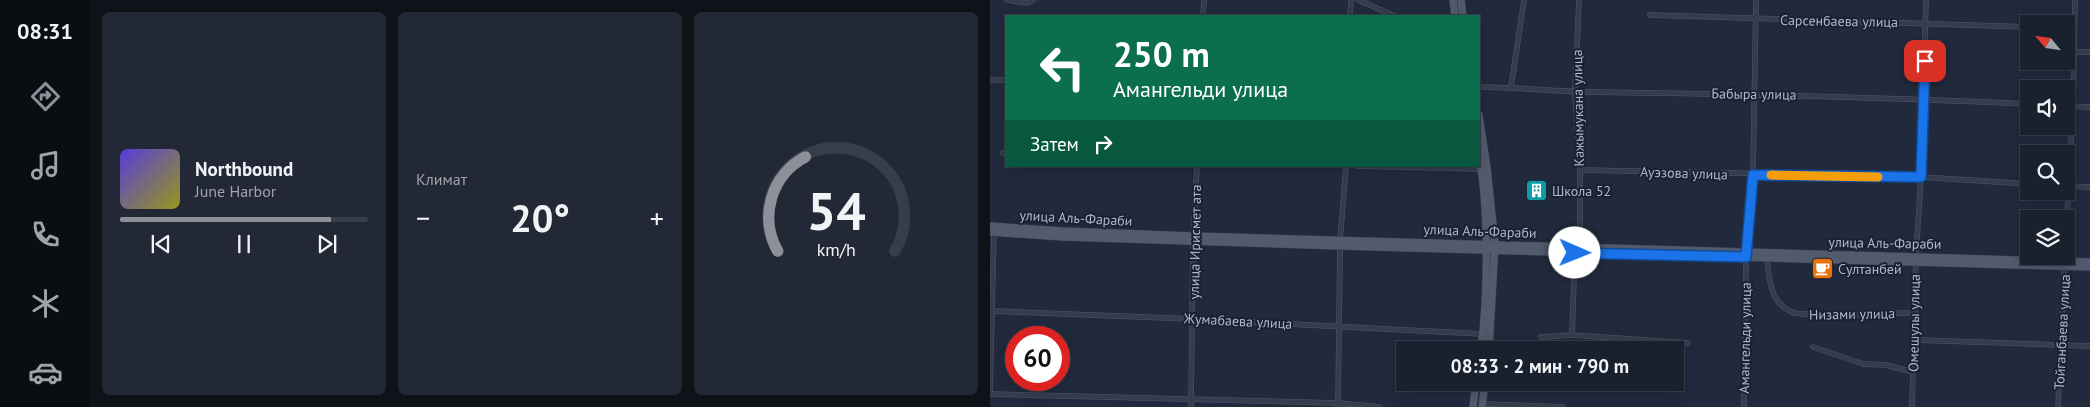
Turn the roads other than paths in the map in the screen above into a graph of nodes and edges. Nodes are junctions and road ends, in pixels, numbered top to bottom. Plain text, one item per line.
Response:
1 (1007, 0) edge
2 (1033, 0) edge
3 (1204, 0) edge
4 (1351, 0) edge
5 (1358, 0) edge
6 (1453, 0) edge
7 (1460, 0) edge
8 (1524, 0) edge
9 (1578, 0) edge
10 (1756, 0) edge
11 (1926, 0) edge
12 (2075, 0) edge
13 (1203, 15) edge
14 (1350, 15) edge
15 (1393, 15) edge
16 (1455, 15) edge
17 (1463, 15) edge
18 (1650, 15) dead end
19 (2074, 15) edge
20 (1755, 20) junction
21 (1926, 23) junction
22 (2020, 27) edge
23 (2075, 52) edge
24 (2090, 52) edge
25 (990, 80) edge
26 (1005, 80) edge
27 (1480, 87) edge
28 (1511, 87) junction
29 (1575, 92) junction
30 (1753, 94) junction
31 (1924, 99) junction
32 (2020, 104) edge
33 (2075, 106) edge
34 (2090, 107) edge
35 (1480, 122) edge
36 (1480, 162) edge
37 (1197, 167) edge
38 (1346, 167) edge
39 (1399, 167) edge
40 (1481, 169) junction
41 (1580, 170) junction
42 (1753, 175) junction
43 (1921, 177) junction
44 (2020, 183) edge
45 (2075, 186) edge
46 (2090, 186) edge
47 (991, 230) edge
48 (1193, 238) junction
49 (1340, 243) junction
50 (1486, 247) junction
51 (1495, 247) junction
52 (1577, 249) junction
53 (1746, 254) junction
54 (1767, 258) junction
55 (1916, 260) junction
56 (2020, 261) edge
57 (2075, 261) edge
58 (2090, 262) edge
59 (2075, 263) edge
60 (2065, 265) edge
61 (2090, 267) edge
62 (992, 311) junction
63 (1916, 313) junction
64 (1193, 319) junction
65 (1340, 327) junction
66 (1482, 334) junction
67 (1572, 335) junction
68 (1542, 337) dead end
69 (1915, 340) junction
70 (1481, 341) edge
71 (1490, 341) edge
72 (1688, 343) dead end
73 (2061, 345) junction
74 (2090, 346) edge
75 (1813, 347) dead end
76 (1913, 372) junction
77 (1475, 391) edge
78 (1484, 391) edge
79 (990, 393) edge
80 (1191, 400) junction
81 (1338, 405) edge
82 (1482, 405) edge
83 (1190, 407) edge
84 (1380, 407) edge
85 (1473, 407) edge
86 (1562, 407) edge
87 (1744, 407) edge
88 (1912, 407) edge
89 (2058, 407) edge

1 - 2 street
3 - 13 street
4 - 14 street
5 - 15 street
6 - 16 main road
7 - 17 main road
8 - 28 street
9 - 29 street, Кажымукана улица
10 - 20 street, Амангельди улица
11 - 21 street, Омешулы улица
12 - 19 street
18 - 20 street, Сарсенбаева улица
20 - 21 street, Сарсенбаева улица
20 - 30 street, Амангельди улица
21 - 22 street, Сарсенбаева улица
21 - 31 street, Омешулы улица
23 - 24 street
25 - 26 street
27 - 28 street, Бабыра улица
28 - 29 street, Бабыра улица
29 - 30 street, Бабыра улица
29 - 41 street, Кажымукана улица
30 - 31 street, Бабыра улица
30 - 42 street, Амангельди улица
31 - 32 street, Бабыра улица
31 - 43 street, Омешулы улица
33 - 34 street
35 - 51 main road
36 - 40 main road
37 - 48 street, улица Ирисмет ата
38 - 49 street
39 - 40 street
40 - 50 main road
41 - 42 street, Ауэзова улица
41 - 52 street, Кажымукана улица
42 - 43 street, Ауэзова улица
42 - 53 street, Амангельди улица
43 - 44 street, Ауэзова улица
43 - 55 street, Омешулы улица
45 - 46 street
47 - 48 main road, улица Аль-Фараби
47 - 62 street
48 - 49 main road, улица Аль-Фараби
48 - 64 street, улица Ирисмет ата
49 - 50 main road, улица Аль-Фараби
49 - 65 street
50 - 51 main road, улица Аль-Фараби
50 - 66 main road
51 - 52 main road, улица Аль-Фараби
51 - 71 main road
52 - 53 main road, улица Аль-Фараби
52 - 67 street, Кажымукана улица
53 - 54 main road, улица Аль-Фараби
53 - 55 main road, улица Аль-Фараби
53 - 87 street, Амангельди улица
54 - 55 main road, улица Аль-Фараби
54 - 63 street, Низами улица
55 - 56 main road, улица Аль-Фараби
55 - 63 street, Омешулы улица
57 - 58 main road, улица Аль-Фараби
59 - 61 main road, улица Аль-Фараби
60 - 73 street, Тойганбаева улица
62 - 64 street, Жумабаева улица
62 - 79 street
63 - 69 street, Омешулы улица
64 - 65 street, Жумабаева улица
64 - 80 street, улица Ирисмет ата
65 - 66 street, Жумабаева улица
65 - 81 street
66 - 70 main road
67 - 68 street
67 - 72 street
69 - 73 street
69 - 76 street, Омешулы улица
73 - 74 street
73 - 89 street, Тойганбаева улица
75 - 76 street
76 - 88 street, Омешулы улица
77 - 85 main road
78 - 82 main road
79 - 80 street
80 - 81 street
80 - 83 street, улица Ирисмет ата
81 - 84 street
82 - 86 street

